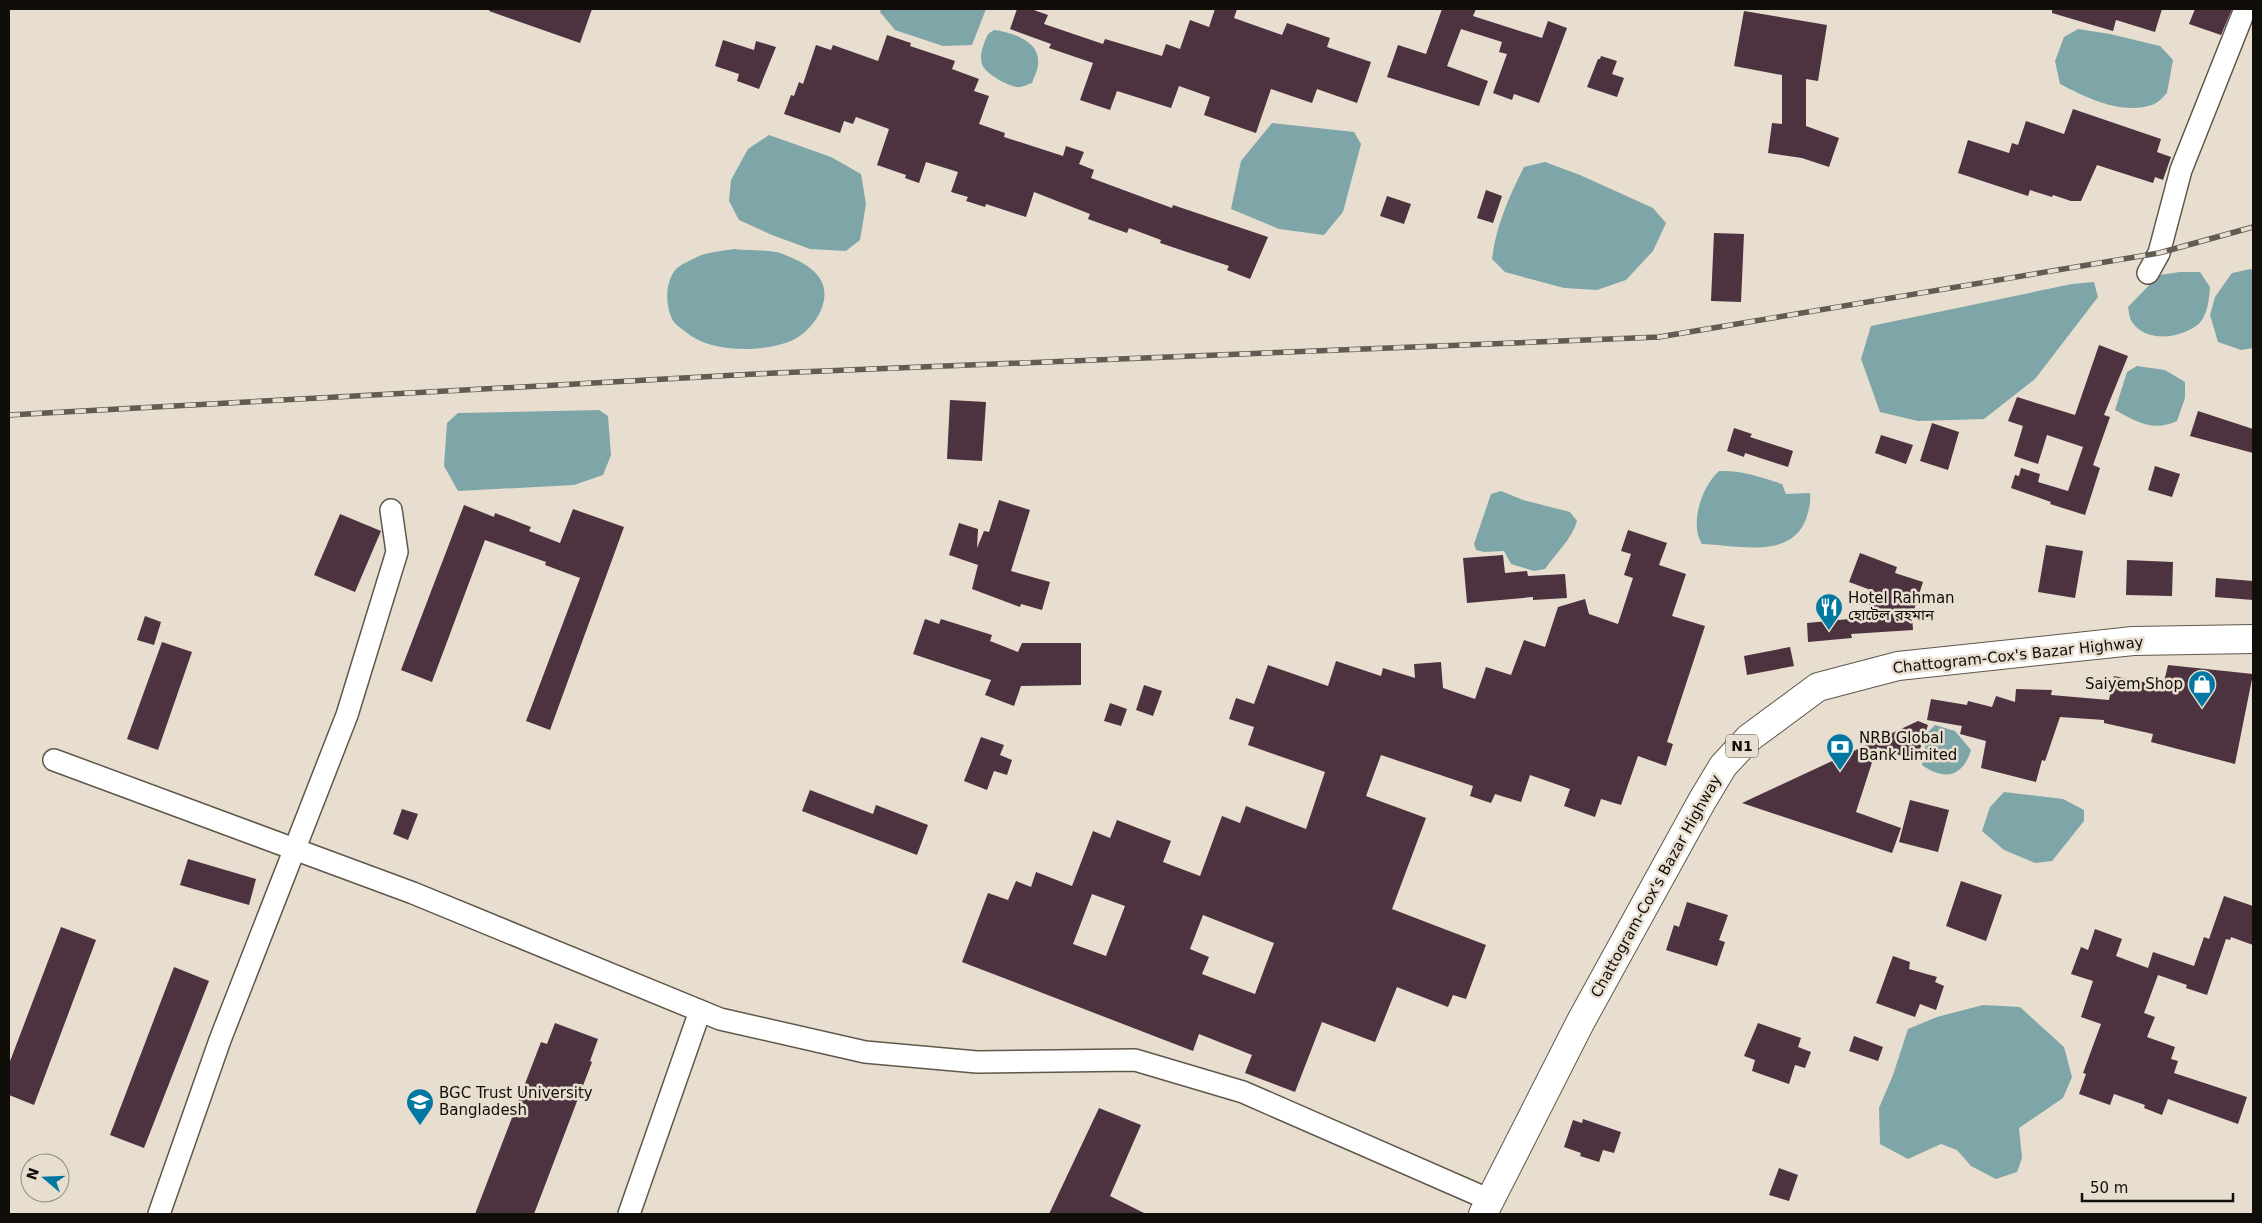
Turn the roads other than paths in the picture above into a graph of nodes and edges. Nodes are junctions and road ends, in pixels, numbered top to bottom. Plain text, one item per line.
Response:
1 (2245, 9) edge
2 (2148, 273) dead end
3 (392, 510) dead end
4 (2253, 639) edge
5 (54, 760) dead end
6 (293, 847) junction
7 (700, 1011) junction
8 (1486, 1207) edge
9 (159, 1214) edge
10 (629, 1214) edge

1 - 2 street
3 - 6 street
4 - 8 highway, Chattogram-Cox's Bazar Highway / N1
5 - 6 street
6 - 7 street
6 - 9 street
7 - 8 street
7 - 10 street

